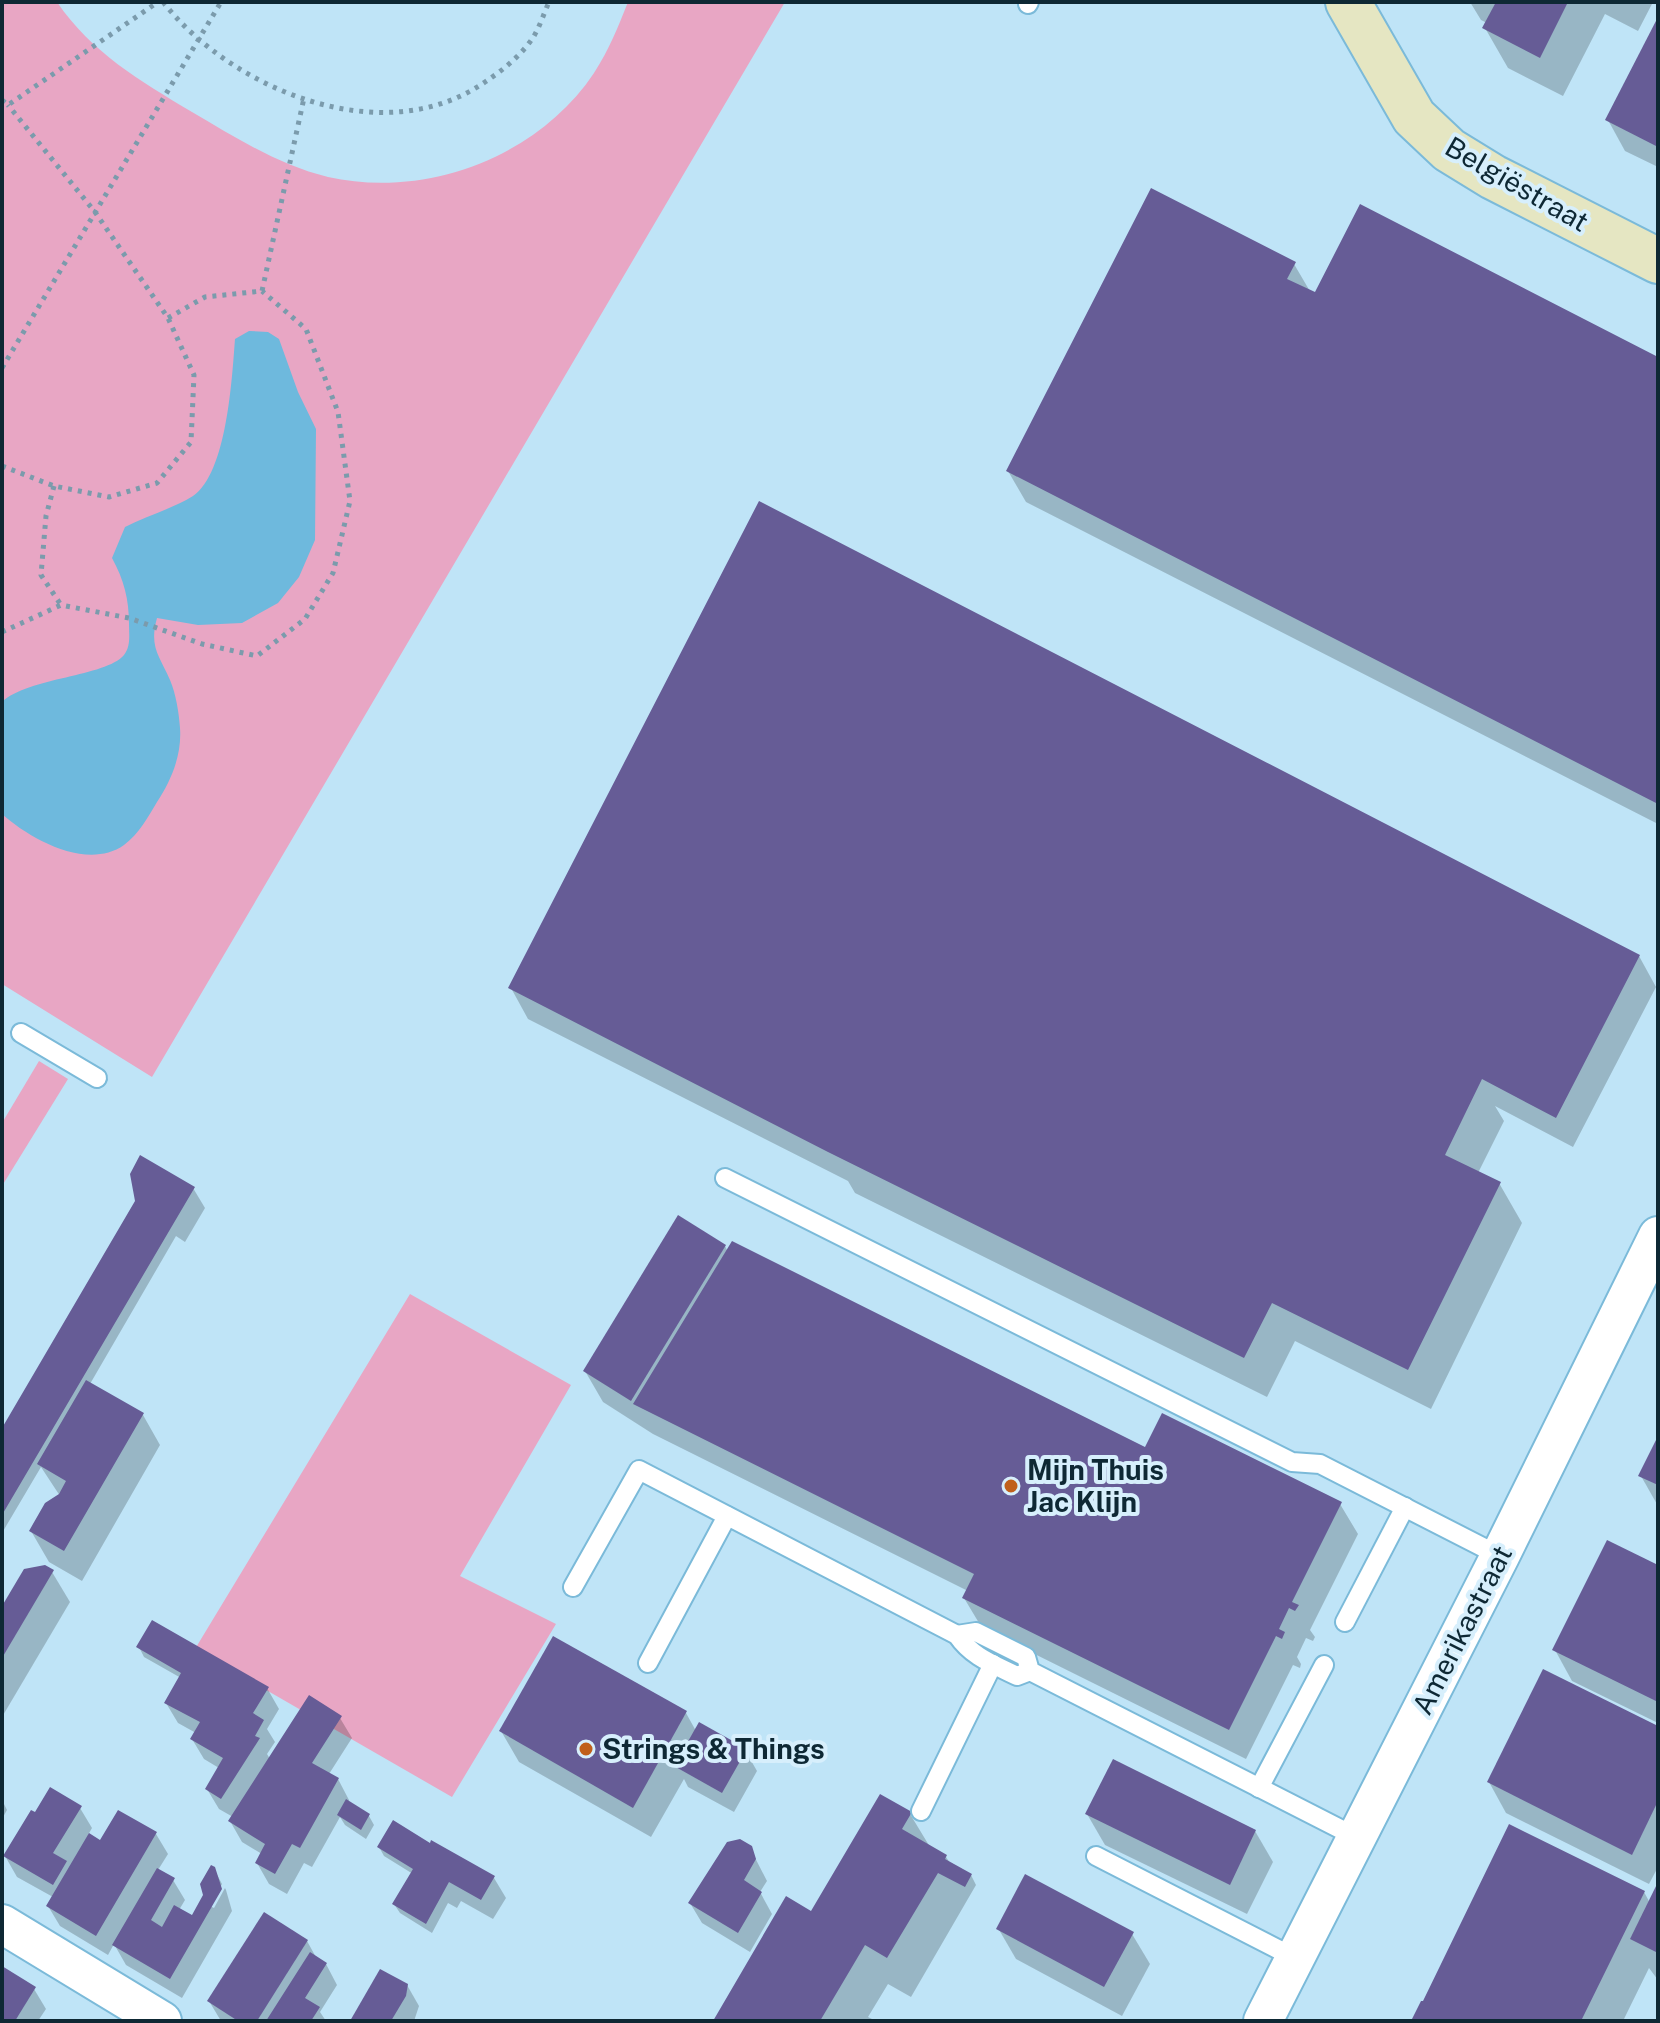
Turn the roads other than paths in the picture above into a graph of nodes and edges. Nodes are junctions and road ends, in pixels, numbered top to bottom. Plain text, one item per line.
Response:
1 (1348, 2) edge
2 (1658, 261) edge
3 (21, 1033) dead end
4 (97, 1078) dead end
5 (725, 1178) dead end
6 (1658, 1236) edge
7 (1405, 1507) junction
8 (727, 1516) junction
9 (1500, 1556) junction
10 (573, 1587) dead end
11 (1345, 1622) dead end
12 (957, 1635) junction
13 (648, 1663) dead end
14 (993, 1664) junction
15 (1324, 1665) dead end
16 (1030, 1671) junction
17 (1259, 1788) junction
18 (921, 1811) dead end
19 (1356, 1837) junction
20 (1096, 1856) dead end
21 (2, 1924) edge
22 (1295, 1958) junction
23 (162, 2021) edge
24 (1263, 2021) edge

1 - 2 main road, Belgiëstraat
3 - 4 lane
5 - 7 lane
6 - 9 street, Amerikastraat
7 - 9 lane
7 - 11 lane
8 - 10 lane
8 - 12 lane
8 - 13 lane
9 - 19 street, Amerikastraat
12 - 14 lane
12 - 16 lane
14 - 16 lane
14 - 18 lane
15 - 17 lane
16 - 17 lane
17 - 19 lane
19 - 22 street, Amerikastraat
20 - 22 lane
21 - 23 street
22 - 24 street, Amerikastraat

